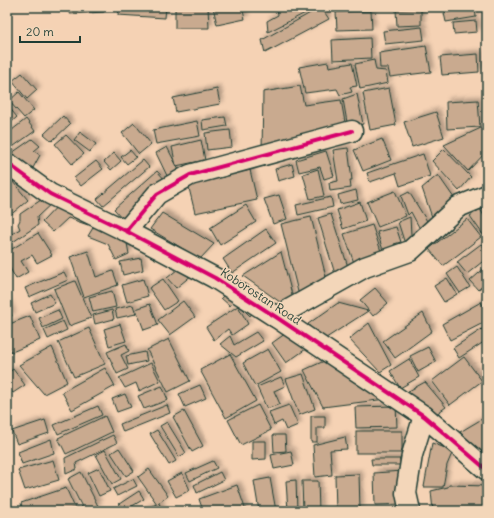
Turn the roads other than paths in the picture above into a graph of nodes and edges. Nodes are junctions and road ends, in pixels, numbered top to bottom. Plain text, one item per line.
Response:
1 (352, 131) dead end
2 (7, 164) edge
3 (487, 194) edge
4 (126, 231) junction
5 (276, 317) junction
6 (424, 416) junction
7 (487, 470) edge
8 (410, 511) edge

1 - 4 street
2 - 4 street, Koborostan Road
3 - 5 street
4 - 5 street, Koborostan Road
5 - 6 street, Koborostan Road
6 - 7 street, Koborostan Road
6 - 8 street

